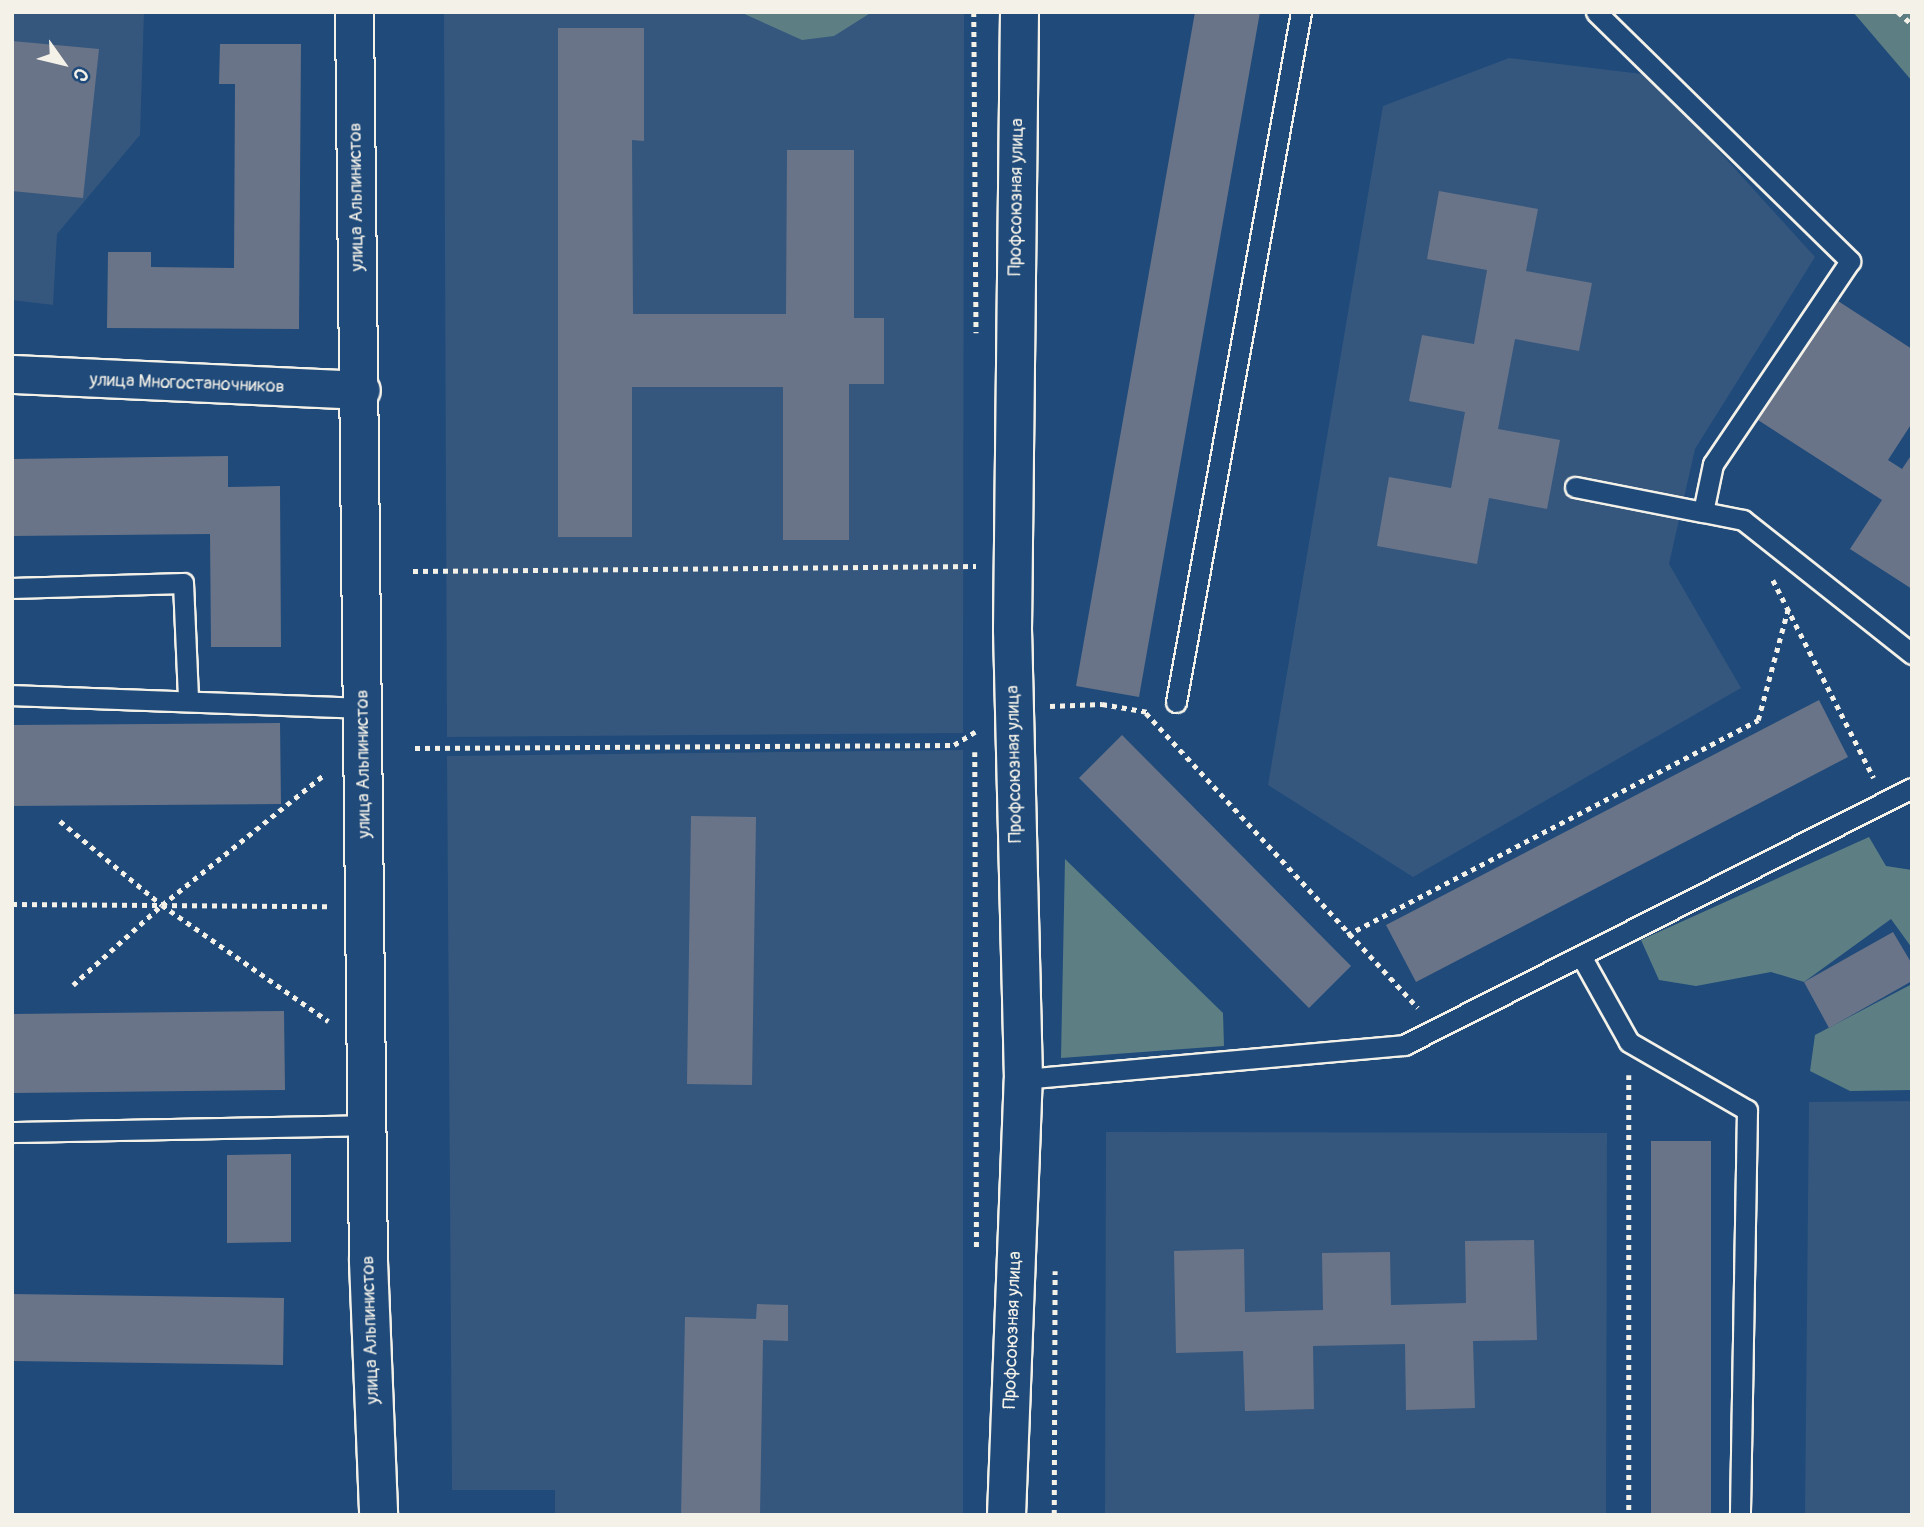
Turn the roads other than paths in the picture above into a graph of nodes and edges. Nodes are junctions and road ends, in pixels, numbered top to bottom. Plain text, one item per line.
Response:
1 (354, 12) edge
2 (1019, 12) edge
3 (1301, 12) edge
4 (1596, 12) edge
5 (12, 374) edge
6 (361, 390) junction
7 (1575, 487) dead end
8 (1703, 512) junction
9 (12, 587) edge
10 (1912, 654) edge
11 (12, 695) edge
12 (188, 698) junction
13 (1176, 702) road end
14 (363, 708) junction
15 (1912, 788) edge
16 (1581, 956) junction
17 (1023, 1079) junction
18 (367, 1125) junction
19 (12, 1132) edge
20 (378, 1515) edge
21 (1006, 1515) edge
22 (1740, 1515) edge

1 - 6 street, улица Альпинистов
2 - 17 street, Профсоюзная улица
3 - 13 lane
4 - 8 lane
5 - 6 street, улица Многостаночников
6 - 14 street, улица Альпинистов
7 - 8 lane
8 - 10 lane
9 - 12 lane
11 - 12 lane
12 - 14 lane
14 - 18 street, улица Альпинистов
15 - 16 lane
16 - 17 lane
16 - 22 lane
17 - 21 street, Профсоюзная улица
18 - 19 lane
18 - 20 street, улица Альпинистов

